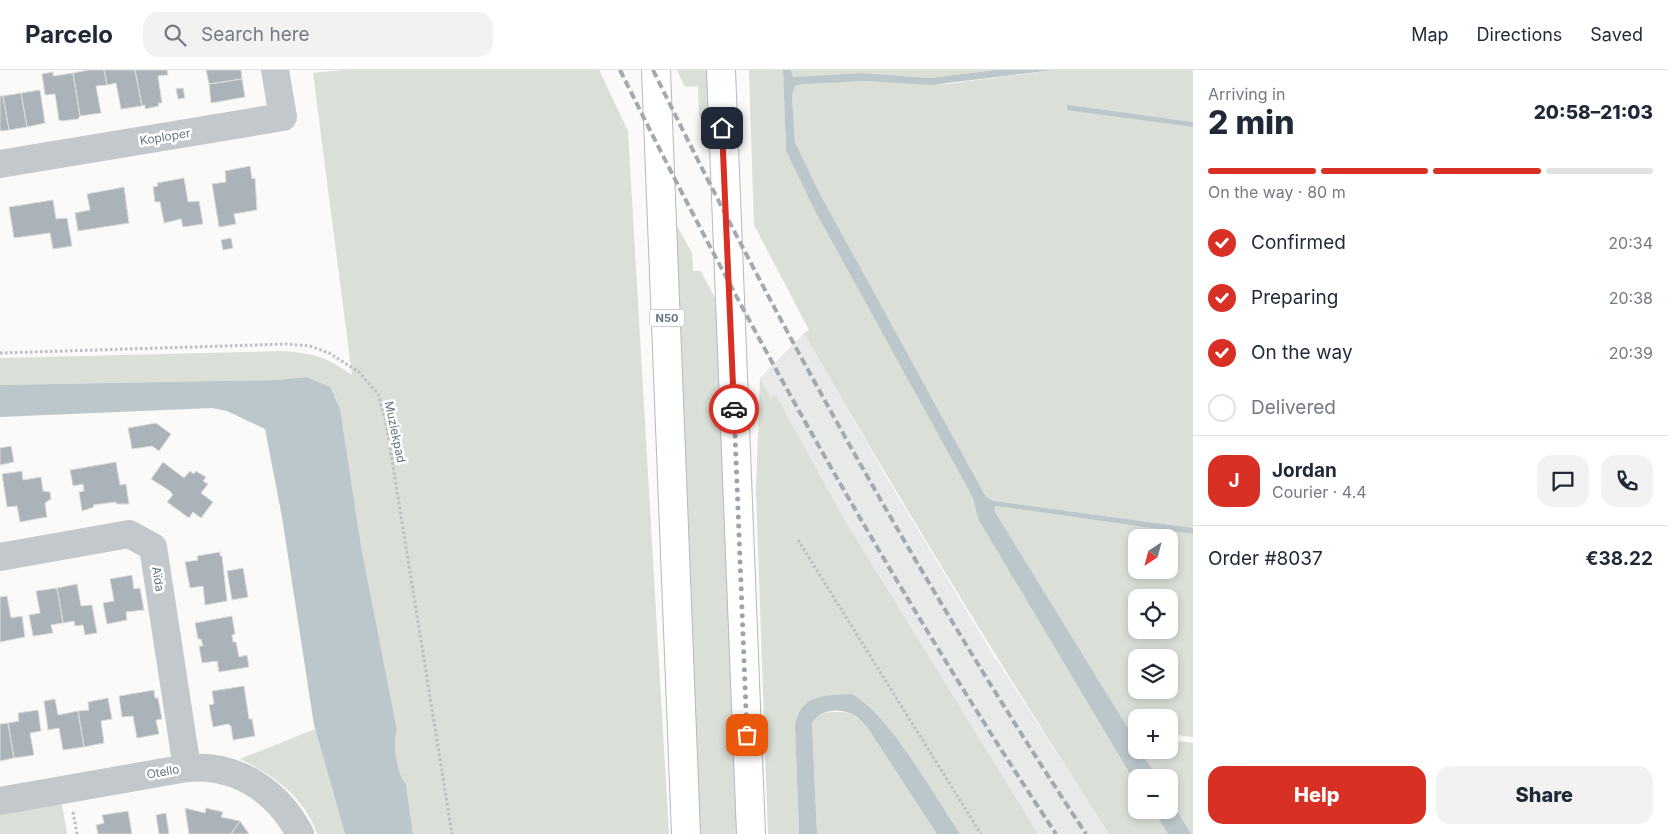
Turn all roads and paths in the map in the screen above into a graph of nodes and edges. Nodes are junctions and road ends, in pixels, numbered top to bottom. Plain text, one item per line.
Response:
1 (275, 70) edge
2 (656, 70) edge
3 (721, 70) edge
4 (0, 164) edge
5 (0, 353) edge
6 (798, 540) dead end
7 (0, 557) edge
8 (187, 768) junction
9 (0, 801) edge
10 (300, 834) edge
11 (452, 834) edge
12 (686, 834) edge
13 (751, 834) edge
14 (981, 834) edge

1 - 4 street, Koploper
2 - 12 highway, N50
3 - 13 highway
5 - 11 path, Muziekpad
6 - 14 path
7 - 8 street, Aïda
8 - 9 street, Otello
8 - 10 street, Otello

